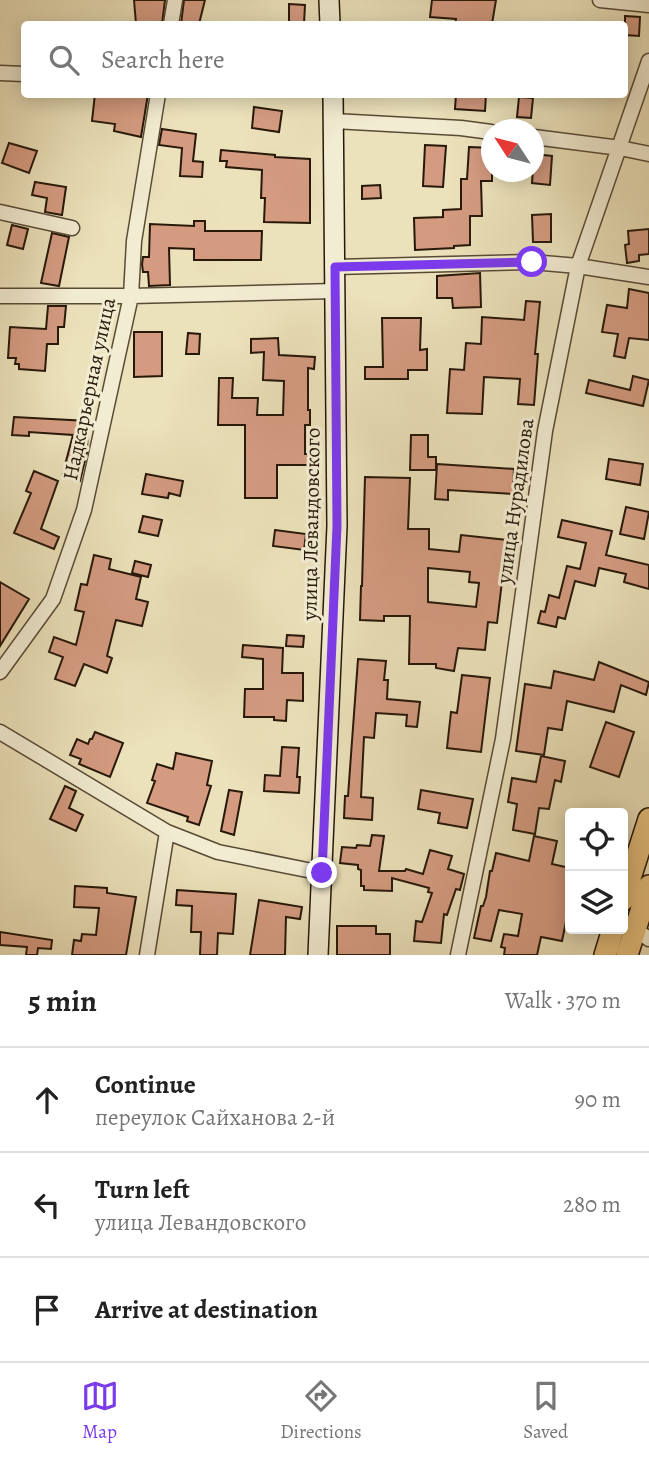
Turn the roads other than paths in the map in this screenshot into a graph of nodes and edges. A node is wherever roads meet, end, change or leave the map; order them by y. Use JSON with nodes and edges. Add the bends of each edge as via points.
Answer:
{"nodes":[{"id":1,"x":176,"y":0,"type":"edge"},
{"id":2,"x":329,"y":0,"type":"edge"},
{"id":3,"x":600,"y":0,"type":"edge"},
{"id":4,"x":649,"y":5,"type":"edge"},
{"id":5,"x":172,"y":21,"type":"edge"},
{"id":6,"x":330,"y":21,"type":"edge"},
{"id":7,"x":649,"y":61,"type":"edge"},
{"id":8,"x":0,"y":74,"type":"edge"},
{"id":9,"x":21,"y":74,"type":"edge"},
{"id":10,"x":157,"y":98,"type":"edge"},
{"id":11,"x":333,"y":98,"type":"edge"},
{"id":12,"x":334,"y":121,"type":"junction"},
{"id":13,"x":481,"y":131,"type":"edge"},
{"id":14,"x":544,"y":138,"type":"edge"},
{"id":15,"x":620,"y":148,"type":"junction"},
{"id":16,"x":649,"y":154,"type":"edge"},
{"id":17,"x":0,"y":212,"type":"edge"},
{"id":18,"x":72,"y":228,"type":"dead end"},
{"id":19,"x":578,"y":266,"type":"junction"},
{"id":20,"x":335,"y":267,"type":"junction"},
{"id":21,"x":649,"y":277,"type":"edge"},
{"id":22,"x":335,"y":290,"type":"junction"},
{"id":23,"x":0,"y":296,"type":"edge"},
{"id":24,"x":131,"y":296,"type":"junction"},
{"id":25,"x":0,"y":672,"type":"edge"},
{"id":26,"x":0,"y":732,"type":"edge"},
{"id":27,"x":649,"y":819,"type":"edge"},
{"id":28,"x":167,"y":832,"type":"junction"},
{"id":29,"x":322,"y":873,"type":"junction"},
{"id":30,"x":628,"y":884,"type":"edge"},
{"id":31,"x":649,"y":886,"type":"edge"},
{"id":32,"x":636,"y":931,"type":"edge"},
{"id":33,"x":611,"y":934,"type":"edge"},
{"id":34,"x":147,"y":955,"type":"edge"},
{"id":35,"x":318,"y":955,"type":"edge"},
{"id":36,"x":458,"y":955,"type":"edge"},
{"id":37,"x":605,"y":955,"type":"edge"},
{"id":38,"x":628,"y":955,"type":"edge"}],
"edges":[{"from":1,"to":5,"type":"street"},
{"from":2,"to":6,"type":"street"},
{"from":3,"to":4,"type":"street"},
{"from":7,"to":15,"type":"street","name":"улица Нурадилова"},
{"from":8,"to":9,"type":"street"},
{"from":10,"to":24,"type":"street","name":"Надкарьерная улица","via":[[134,241]]},
{"from":11,"to":12,"type":"street","name":"улица Левандовского"},
{"from":12,"to":13,"type":"street"},
{"from":12,"to":20,"type":"street","name":"улица Левандовского"},
{"from":14,"to":15,"type":"street"},
{"from":15,"to":16,"type":"street"},
{"from":15,"to":19,"type":"street","name":"улица Нурадилова"},
{"from":17,"to":18,"type":"street"},
{"from":19,"to":20,"type":"street","via":[[532,262]]},
{"from":19,"to":21,"type":"street"},
{"from":19,"to":36,"type":"street","name":"улица Нурадилова","via":[[545,431],[503,739]]},
{"from":20,"to":22,"type":"street","name":"улица Левандовского"},
{"from":22,"to":24,"type":"street"},
{"from":22,"to":29,"type":"street","name":"улица Левандовского","via":[[337,526]]},
{"from":23,"to":24,"type":"street"},
{"from":24,"to":25,"type":"street","name":"Надкарьерная улица","via":[[84,510],[53,599]]},
{"from":26,"to":28,"type":"street"},
{"from":27,"to":30,"type":"main road"},
{"from":28,"to":29,"type":"street","via":[[218,852]]},
{"from":28,"to":34,"type":"street"},
{"from":29,"to":35,"type":"street","name":"улица Левандовского"},
{"from":31,"to":32,"type":"main road"},
{"from":32,"to":38,"type":"main road"},
{"from":33,"to":37,"type":"main road"}]}
